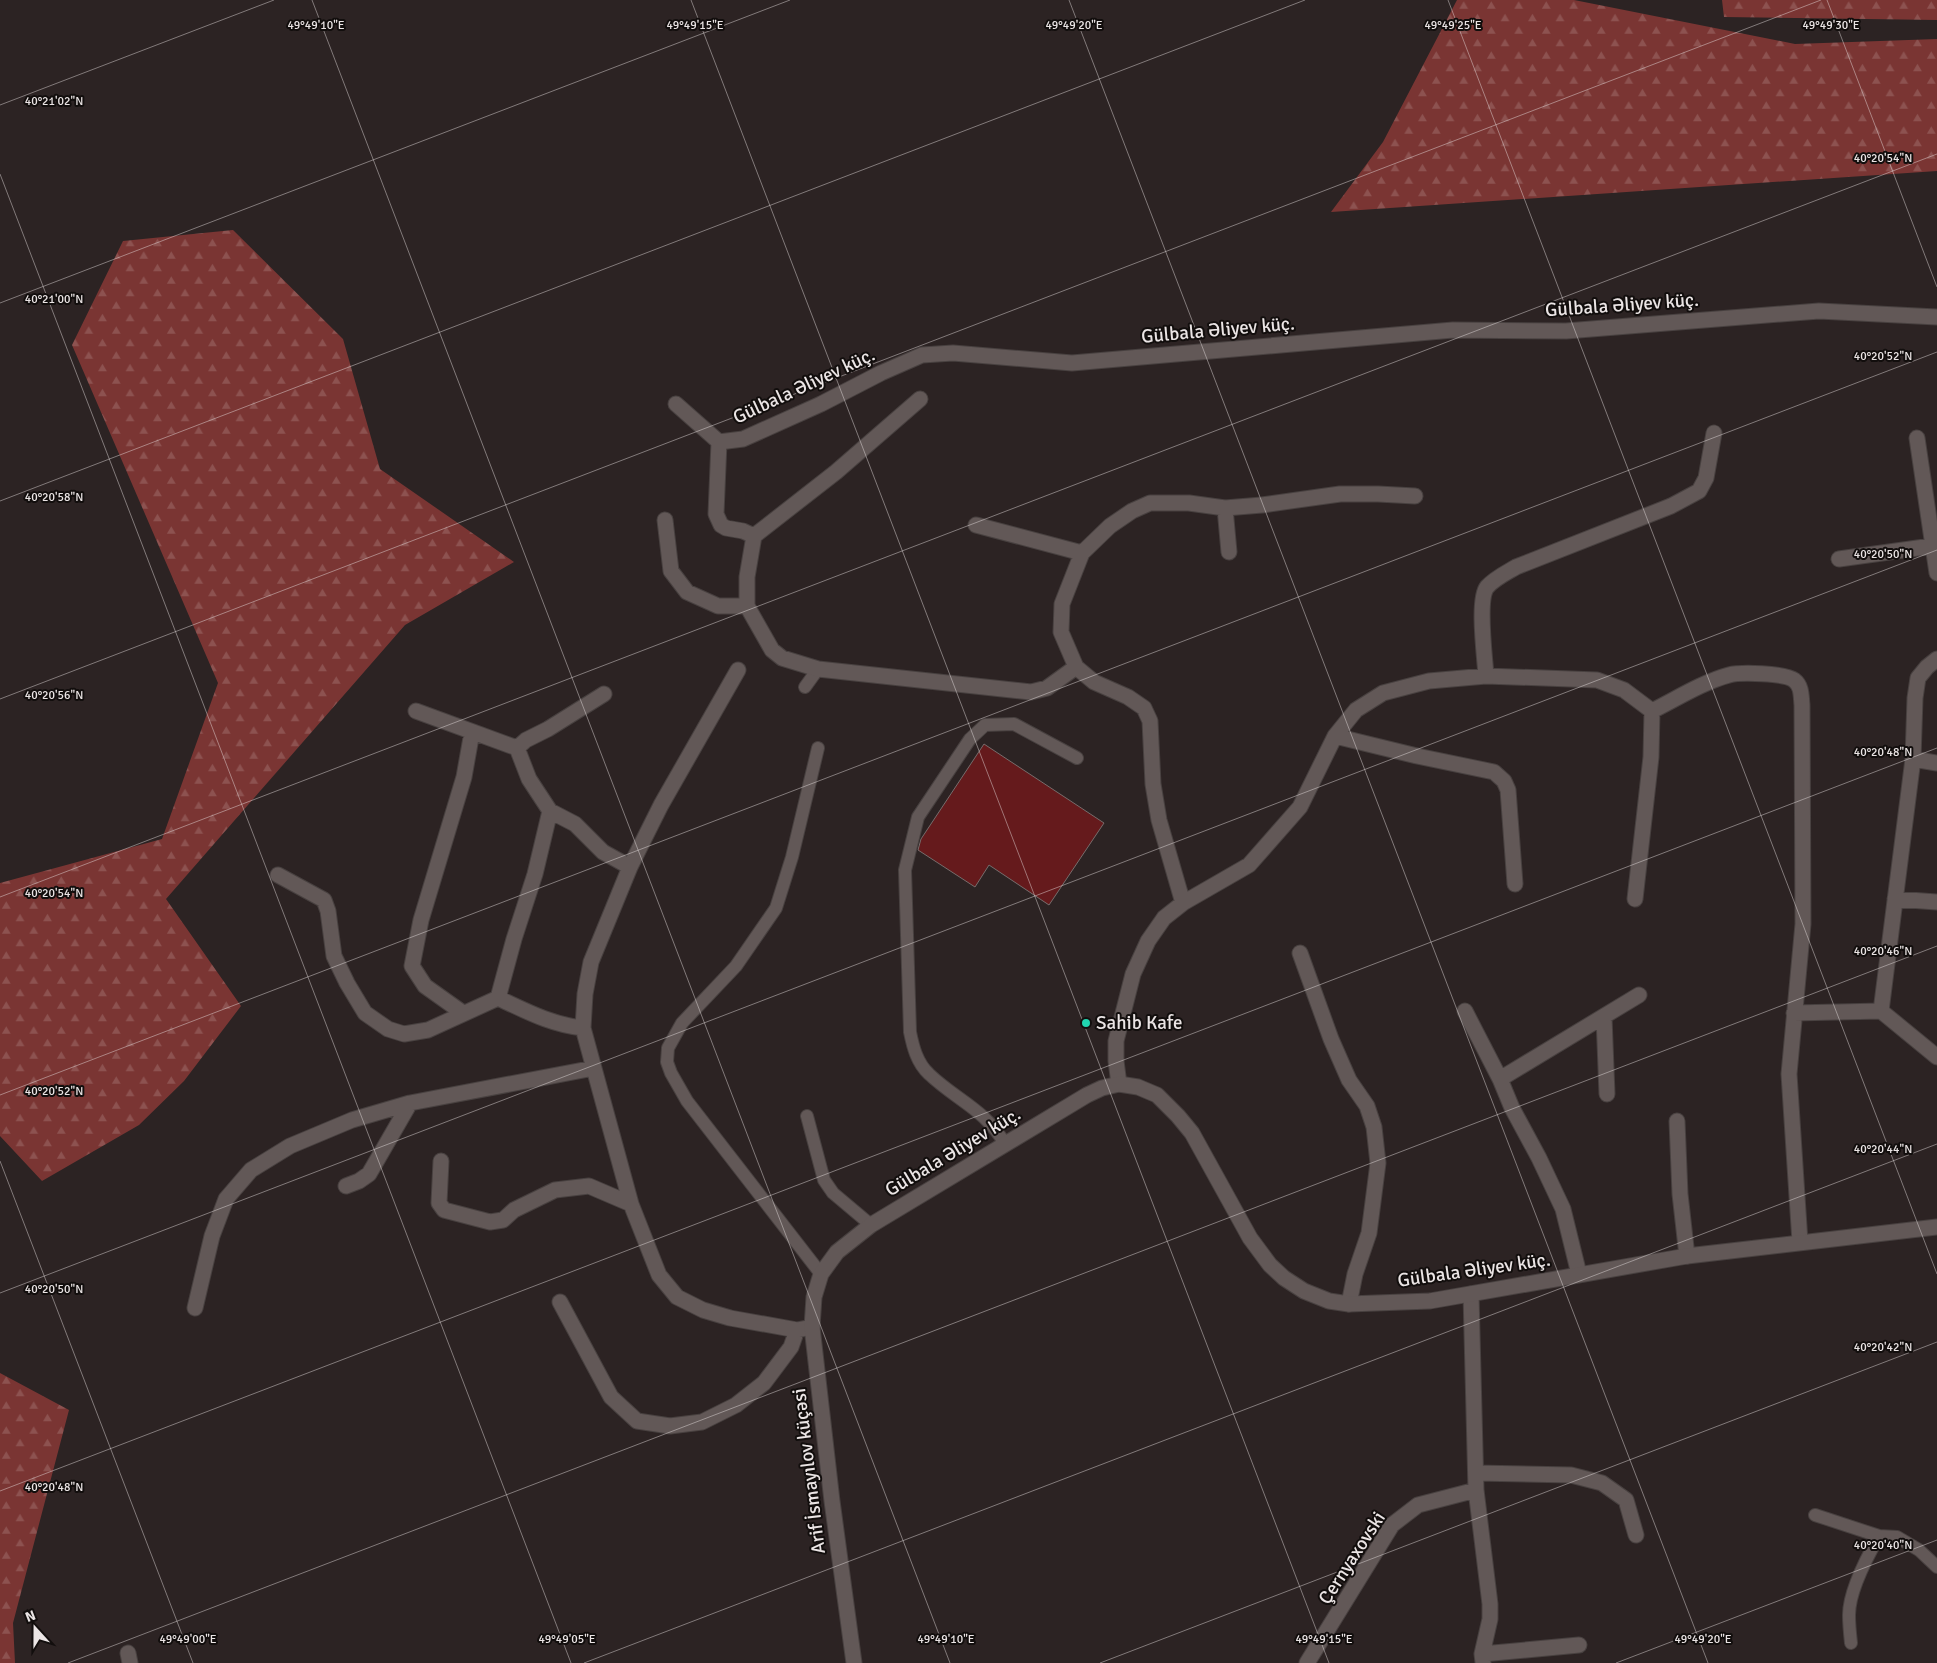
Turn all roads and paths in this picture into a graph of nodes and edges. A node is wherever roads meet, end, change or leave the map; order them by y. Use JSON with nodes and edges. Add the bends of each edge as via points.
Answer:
{"nodes":[{"id":1,"x":1937,"y":317,"type":"edge"},
{"id":2,"x":920,"y":399,"type":"dead end"},
{"id":3,"x":676,"y":404,"type":"dead end"},
{"id":4,"x":1714,"y":434,"type":"dead end"},
{"id":5,"x":1917,"y":438,"type":"dead end"},
{"id":6,"x":719,"y":442,"type":"junction"},
{"id":7,"x":1415,"y":496,"type":"dead end"},
{"id":8,"x":1225,"y":508,"type":"junction"},
{"id":9,"x":664,"y":520,"type":"dead end"},
{"id":10,"x":976,"y":525,"type":"dead end"},
{"id":11,"x":754,"y":536,"type":"junction"},
{"id":12,"x":1932,"y":546,"type":"junction"},
{"id":13,"x":1229,"y":552,"type":"dead end"},
{"id":14,"x":1082,"y":553,"type":"junction"},
{"id":15,"x":1840,"y":559,"type":"dead end"},
{"id":16,"x":1937,"y":573,"type":"edge"},
{"id":17,"x":747,"y":606,"type":"junction"},
{"id":18,"x":1937,"y":659,"type":"edge"},
{"id":19,"x":1076,"y":667,"type":"junction"},
{"id":20,"x":818,"y":669,"type":"junction"},
{"id":21,"x":738,"y":670,"type":"dead end"},
{"id":22,"x":1486,"y":676,"type":"junction"},
{"id":23,"x":805,"y":688,"type":"dead end"},
{"id":24,"x":604,"y":694,"type":"dead end"},
{"id":25,"x":1652,"y":711,"type":"junction"},
{"id":26,"x":416,"y":712,"type":"dead end"},
{"id":27,"x":472,"y":732,"type":"junction"},
{"id":28,"x":1335,"y":736,"type":"junction"},
{"id":29,"x":517,"y":748,"type":"junction"},
{"id":30,"x":818,"y":748,"type":"dead end"},
{"id":31,"x":1077,"y":758,"type":"dead end"},
{"id":32,"x":1913,"y":759,"type":"junction"},
{"id":33,"x":1937,"y":763,"type":"edge"},
{"id":34,"x":550,"y":811,"type":"junction"},
{"id":35,"x":630,"y":867,"type":"junction"},
{"id":36,"x":278,"y":875,"type":"dead end"},
{"id":37,"x":1515,"y":884,"type":"dead end"},
{"id":38,"x":1635,"y":899,"type":"dead end"},
{"id":39,"x":1895,"y":899,"type":"junction"},
{"id":40,"x":1937,"y":902,"type":"edge"},
{"id":41,"x":1183,"y":903,"type":"junction"},
{"id":42,"x":1300,"y":953,"type":"dead end"},
{"id":43,"x":1639,"y":995,"type":"dead end"},
{"id":44,"x":498,"y":998,"type":"junction"},
{"id":45,"x":1465,"y":1011,"type":"dead end"},
{"id":46,"x":1881,"y":1011,"type":"junction"},
{"id":47,"x":463,"y":1013,"type":"junction"},
{"id":48,"x":1794,"y":1013,"type":"junction"},
{"id":49,"x":1604,"y":1017,"type":"junction"},
{"id":50,"x":583,"y":1028,"type":"junction"},
{"id":51,"x":1937,"y":1057,"type":"edge"},
{"id":52,"x":594,"y":1068,"type":"junction"},
{"id":53,"x":1500,"y":1079,"type":"junction"},
{"id":54,"x":1119,"y":1084,"type":"junction"},
{"id":55,"x":1607,"y":1094,"type":"dead end"},
{"id":56,"x":410,"y":1103,"type":"junction"},
{"id":57,"x":807,"y":1116,"type":"dead end"},
{"id":58,"x":1677,"y":1121,"type":"dead end"},
{"id":59,"x":1005,"y":1144,"type":"junction"},
{"id":60,"x":441,"y":1161,"type":"dead end"},
{"id":61,"x":346,"y":1186,"type":"dead end"},
{"id":62,"x":631,"y":1204,"type":"junction"},
{"id":63,"x":871,"y":1225,"type":"junction"},
{"id":64,"x":1937,"y":1227,"type":"edge"},
{"id":65,"x":1800,"y":1242,"type":"junction"},
{"id":66,"x":1687,"y":1256,"type":"junction"},
{"id":67,"x":821,"y":1274,"type":"junction"},
{"id":68,"x":1578,"y":1274,"type":"junction"},
{"id":69,"x":1471,"y":1294,"type":"junction"},
{"id":70,"x":560,"y":1302,"type":"dead end"},
{"id":71,"x":1349,"y":1304,"type":"junction"},
{"id":72,"x":195,"y":1308,"type":"dead end"},
{"id":73,"x":804,"y":1329,"type":"junction"},
{"id":74,"x":1476,"y":1473,"type":"junction"},
{"id":75,"x":1476,"y":1490,"type":"junction"},
{"id":76,"x":1815,"y":1515,"type":"dead end"},
{"id":77,"x":1636,"y":1535,"type":"dead end"},
{"id":78,"x":1879,"y":1536,"type":"junction"},
{"id":79,"x":1937,"y":1567,"type":"edge"},
{"id":80,"x":1851,"y":1642,"type":"dead end"},
{"id":81,"x":1579,"y":1645,"type":"dead end"},
{"id":82,"x":1483,"y":1658,"type":"edge"},
{"id":83,"x":854,"y":1663,"type":"edge"},
{"id":84,"x":1307,"y":1663,"type":"edge"}],
"edges":[{"from":1,"to":6,"type":"street","name":"Gülbala Əliyev küç.","via":[[1819,312],[1566,331],[1453,330],[1072,363],[953,353],[922,355],[743,439]]},
{"from":2,"to":11,"type":"street","via":[[836,472]]},
{"from":3,"to":6,"type":"street"},
{"from":4,"to":22,"type":"street","via":[[1706,478],[1698,491],[1671,506],[1516,567],[1486,588],[1482,606]]},
{"from":5,"to":12,"type":"street"},
{"from":6,"to":11,"type":"street","name":"Gülbala Əliyev küç.","via":[[716,514],[726,528]]},
{"from":7,"to":8,"type":"street","via":[[1340,494]]},
{"from":8,"to":13,"type":"street"},
{"from":8,"to":14,"type":"street","via":[[1189,503],[1150,504],[1132,511],[1110,526]]},
{"from":9,"to":17,"type":"street","via":[[671,572],[687,592],[718,606]]},
{"from":10,"to":14,"type":"street"},
{"from":11,"to":17,"type":"street","via":[[747,577]]},
{"from":12,"to":15,"type":"street"},
{"from":12,"to":16,"type":"street"},
{"from":14,"to":19,"type":"street","via":[[1062,604],[1061,623],[1061,632]]},
{"from":17,"to":20,"type":"street","via":[[772,650],[782,658]]},
{"from":18,"to":32,"type":"street","via":[[1918,678]]},
{"from":19,"to":20,"type":"street","via":[[1047,688],[1031,692]]},
{"from":19,"to":41,"type":"street","via":[[1094,682],[1144,708],[1150,721],[1153,784],[1159,820]]},
{"from":20,"to":23,"type":"lane"},
{"from":21,"to":35,"type":"street","via":[[661,805]]},
{"from":22,"to":25,"type":"street","via":[[1597,680],[1624,690]]},
{"from":22,"to":28,"type":"street","via":[[1429,681],[1384,693],[1356,710]]},
{"from":24,"to":29,"type":"street"},
{"from":25,"to":38,"type":"street","via":[[1651,757]]},
{"from":25,"to":48,"type":"street","via":[[1730,674],[1774,674],[1794,680],[1801,690],[1803,924]]},
{"from":26,"to":27,"type":"street"},
{"from":27,"to":29,"type":"street"},
{"from":27,"to":47,"type":"street","via":[[464,777],[421,920],[412,966],[425,986]]},
{"from":28,"to":37,"type":"street","via":[[1494,772],[1508,790]]},
{"from":28,"to":41,"type":"street","via":[[1300,807],[1249,866]]},
{"from":29,"to":34,"type":"street","via":[[529,780]]},
{"from":30,"to":67,"type":"lane","via":[[792,857],[776,908],[736,966],[682,1023],[668,1048],[667,1062],[687,1101]]},
{"from":31,"to":59,"type":"lane","via":[[1014,724],[985,726],[970,738],[918,818],[905,870],[910,1032],[914,1050],[928,1073],[985,1116]]},
{"from":32,"to":33,"type":"street"},
{"from":32,"to":39,"type":"street"},
{"from":34,"to":35,"type":"street","via":[[575,824],[603,852]]},
{"from":34,"to":44,"type":"street"},
{"from":35,"to":50,"type":"street","via":[[591,962]]},
{"from":36,"to":47,"type":"street","via":[[324,900],[334,956],[365,1013],[388,1029],[404,1034],[428,1030]]},
{"from":39,"to":40,"type":"street"},
{"from":39,"to":46,"type":"street"},
{"from":41,"to":54,"type":"street","via":[[1164,918],[1153,933],[1134,974],[1116,1041]]},
{"from":42,"to":71,"type":"street","via":[[1331,1039],[1349,1080],[1367,1106],[1374,1127],[1378,1163],[1369,1233]]},
{"from":43,"to":49,"type":"street"},
{"from":44,"to":47,"type":"street"},
{"from":44,"to":50,"type":"street","via":[[546,1021]]},
{"from":45,"to":53,"type":"street"},
{"from":46,"to":48,"type":"street"},
{"from":46,"to":51,"type":"street"},
{"from":48,"to":65,"type":"street","via":[[1789,1074]]},
{"from":49,"to":53,"type":"street"},
{"from":49,"to":55,"type":"street"},
{"from":50,"to":52,"type":"street"},
{"from":52,"to":56,"type":"street"},
{"from":52,"to":62,"type":"street"},
{"from":53,"to":68,"type":"street","via":[[1563,1209]]},
{"from":54,"to":59,"type":"street","name":"Gülbala Əliyev küç.","via":[[1087,1095]]},
{"from":54,"to":71,"type":"street","name":"Gülbala Əliyev küç.","via":[[1157,1095],[1178,1116],[1192,1133],[1250,1238],[1270,1265],[1304,1290],[1329,1301]]},
{"from":56,"to":61,"type":"street","via":[[369,1174]]},
{"from":56,"to":72,"type":"street","via":[[352,1120],[290,1146],[251,1170],[226,1199],[212,1236]]},
{"from":57,"to":63,"type":"lane","via":[[824,1180],[833,1194]]},
{"from":58,"to":66,"type":"street"},
{"from":59,"to":63,"type":"street","name":"Gülbala Əliyev küç."},
{"from":60,"to":62,"type":"street","via":[[439,1203],[444,1210],[490,1222],[503,1220],[514,1210],[555,1190],[589,1186]]},
{"from":62,"to":73,"type":"street","via":[[659,1275],[677,1297],[702,1310],[730,1318]]},
{"from":63,"to":67,"type":"street","name":"Gülbala Əliyev küç.","via":[[837,1252]]},
{"from":64,"to":65,"type":"street","name":"Gülbala Əliyev küç."},
{"from":65,"to":66,"type":"street","name":"Gülbala Əliyev küç."},
{"from":66,"to":68,"type":"street","name":"Gülbala Əliyev küç."},
{"from":67,"to":73,"type":"street","name":"Arif İsmayılov küçəsi"},
{"from":68,"to":69,"type":"street","name":"Gülbala Əliyev küç."},
{"from":69,"to":71,"type":"street","name":"Gülbala Əliyev küç.","via":[[1430,1301]]},
{"from":69,"to":74,"type":"street"},
{"from":70,"to":73,"type":"street","via":[[611,1398],[638,1421],[670,1426],[702,1422],[736,1405],[764,1383]]},
{"from":73,"to":83,"type":"street","name":"Arif İsmayılov küçəsi"},
{"from":74,"to":75,"type":"street"},
{"from":74,"to":77,"type":"street","via":[[1571,1476],[1602,1483],[1626,1500]]},
{"from":75,"to":82,"type":"street","via":[[1490,1604]]},
{"from":75,"to":84,"type":"street","name":"Çernyaxovski","via":[[1418,1505],[1392,1525]]},
{"from":76,"to":78,"type":"lane"},
{"from":78,"to":79,"type":"lane","via":[[1897,1537],[1919,1550]]},
{"from":78,"to":80,"type":"lane","via":[[1868,1554],[1848,1614]]},
{"from":81,"to":82,"type":"street"}]}
